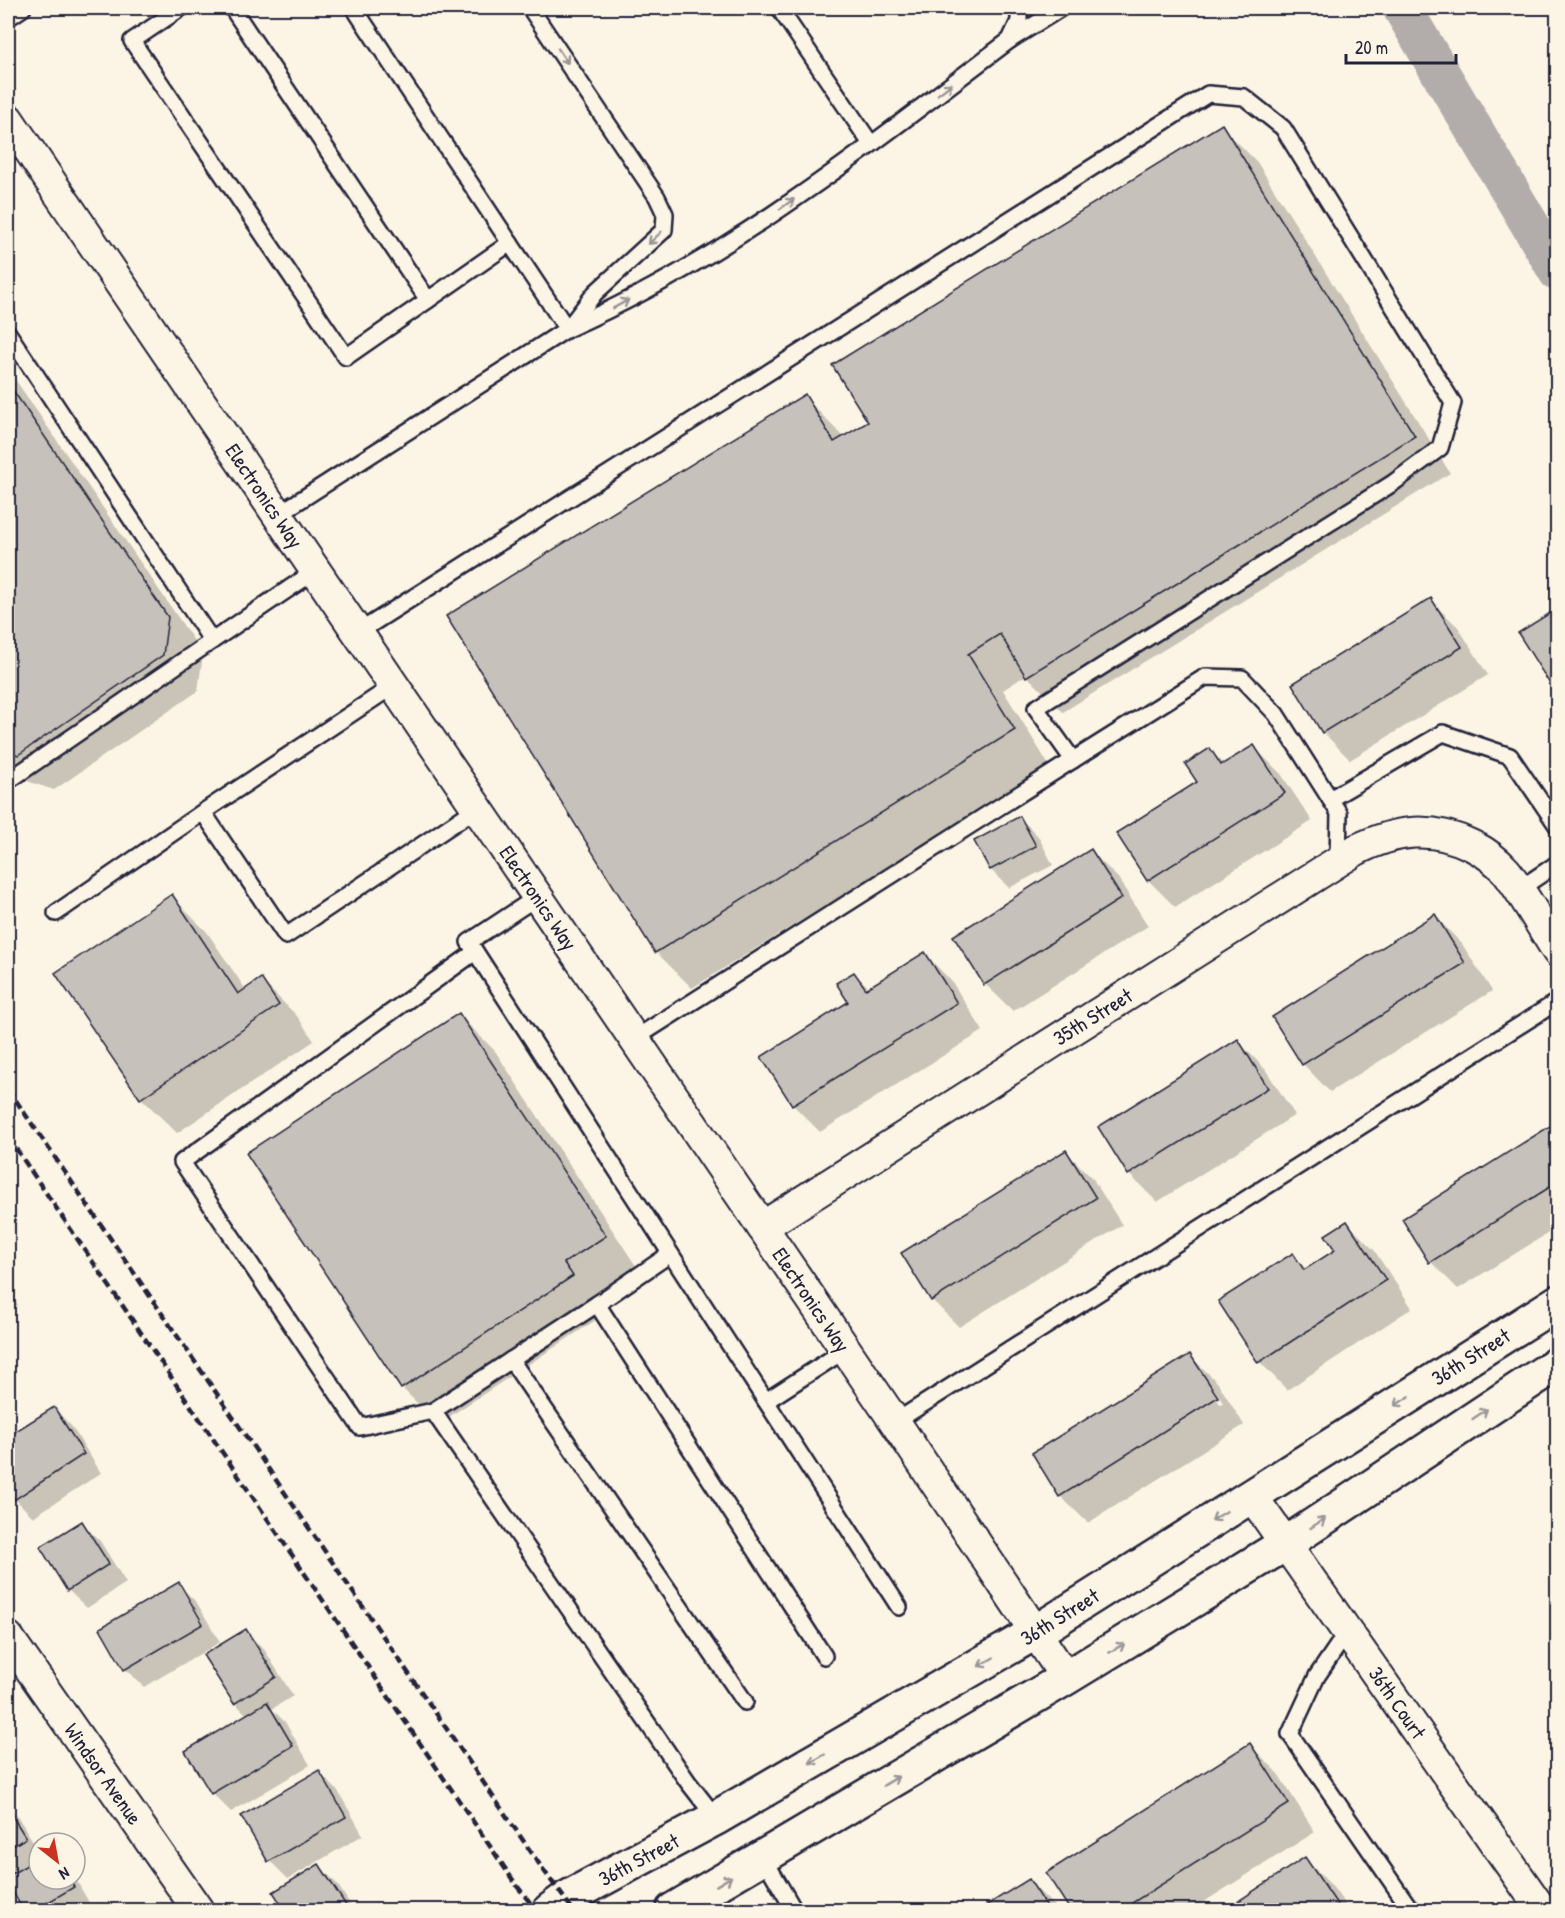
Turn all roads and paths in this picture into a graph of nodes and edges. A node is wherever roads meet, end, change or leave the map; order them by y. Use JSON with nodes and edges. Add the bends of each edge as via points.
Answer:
{"nodes":[{"id":1,"x":23,"y":8,"type":"edge"},
{"id":2,"x":181,"y":8,"type":"edge"},
{"id":3,"x":232,"y":8,"type":"edge"},
{"id":4,"x":354,"y":8,"type":"edge"},
{"id":5,"x":530,"y":8,"type":"edge"},
{"id":6,"x":778,"y":8,"type":"edge"},
{"id":7,"x":1019,"y":8,"type":"edge"},
{"id":8,"x":1061,"y":8,"type":"edge"},
{"id":9,"x":8,"y":18,"type":"edge"},
{"id":10,"x":1010,"y":40,"type":"junction"},
{"id":11,"x":8,"y":119,"type":"edge"},
{"id":12,"x":871,"y":144,"type":"junction"},
{"id":13,"x":510,"y":243,"type":"junction"},
{"id":14,"x":428,"y":300,"type":"junction"},
{"id":15,"x":567,"y":329,"type":"junction"},
{"id":16,"x":8,"y":333,"type":"edge"},
{"id":17,"x":278,"y":515,"type":"junction"},
{"id":18,"x":315,"y":571,"type":"junction"},
{"id":19,"x":357,"y":633,"type":"junction"},
{"id":20,"x":212,"y":640,"type":"junction"},
{"id":21,"x":393,"y":686,"type":"junction"},
{"id":22,"x":1073,"y":760,"type":"junction"},
{"id":23,"x":8,"y":782,"type":"edge"},
{"id":24,"x":1330,"y":798,"type":"junction"},
{"id":25,"x":477,"y":808,"type":"junction"},
{"id":26,"x":203,"y":812,"type":"junction"},
{"id":27,"x":1557,"y":827,"type":"edge"},
{"id":28,"x":1338,"y":861,"type":"junction"},
{"id":29,"x":1557,"y":863,"type":"edge"},
{"id":30,"x":1518,"y":890,"type":"junction"},
{"id":31,"x":537,"y":897,"type":"junction"},
{"id":32,"x":56,"y":913,"type":"dead end"},
{"id":33,"x":475,"y":952,"type":"junction"},
{"id":34,"x":1557,"y":952,"type":"edge"},
{"id":35,"x":1557,"y":1001,"type":"edge"},
{"id":36,"x":634,"y":1039,"type":"junction"},
{"id":37,"x":762,"y":1227,"type":"junction"},
{"id":38,"x":670,"y":1254,"type":"junction"},
{"id":39,"x":1557,"y":1302,"type":"edge"},
{"id":40,"x":597,"y":1304,"type":"junction"},
{"id":41,"x":845,"y":1350,"type":"junction"},
{"id":42,"x":511,"y":1360,"type":"junction"},
{"id":43,"x":1557,"y":1363,"type":"edge"},
{"id":44,"x":766,"y":1401,"type":"junction"},
{"id":45,"x":434,"y":1411,"type":"junction"},
{"id":46,"x":895,"y":1422,"type":"junction"},
{"id":47,"x":1252,"y":1496,"type":"junction"},
{"id":48,"x":1285,"y":1544,"type":"junction"},
{"id":49,"x":899,"y":1607,"type":"dead end"},
{"id":50,"x":1036,"y":1632,"type":"junction"},
{"id":51,"x":1347,"y":1632,"type":"junction"},
{"id":52,"x":8,"y":1637,"type":"edge"},
{"id":53,"x":824,"y":1656,"type":"dead end"},
{"id":54,"x":18,"y":1673,"type":"edge"},
{"id":55,"x":1066,"y":1678,"type":"junction"},
{"id":56,"x":745,"y":1702,"type":"dead end"},
{"id":57,"x":716,"y":1818,"type":"junction"},
{"id":58,"x":763,"y":1857,"type":"junction"},
{"id":59,"x":198,"y":1911,"type":"edge"},
{"id":60,"x":550,"y":1911,"type":"edge"},
{"id":61,"x":673,"y":1911,"type":"edge"},
{"id":62,"x":794,"y":1911,"type":"edge"},
{"id":63,"x":1412,"y":1911,"type":"edge"},
{"id":64,"x":1542,"y":1911,"type":"edge"}],
"edges":[{"from":1,"to":9,"type":"lane"},
{"from":2,"to":14,"type":"lane","via":[[132,40],[346,357]]},
{"from":3,"to":14,"type":"lane"},
{"from":4,"to":13,"type":"lane"},
{"from":5,"to":15,"type":"lane","one_way":true,"via":[[665,213],[664,230],[596,293]]},
{"from":6,"to":12,"type":"lane"},
{"from":7,"to":10,"type":"lane","via":[[1019,21]]},
{"from":8,"to":10,"type":"lane"},
{"from":12,"to":10,"type":"lane","one_way":true},
{"from":11,"to":17,"type":"street","name":"Electronics Way"},
{"from":15,"to":12,"type":"lane","one_way":true,"via":[[610,310],[763,221]]},
{"from":13,"to":14,"type":"lane"},
{"from":13,"to":15,"type":"lane"},
{"from":15,"to":17,"type":"lane"},
{"from":16,"to":20,"type":"lane"},
{"from":17,"to":18,"type":"street","name":"Electronics Way"},
{"from":18,"to":19,"type":"street","name":"Electronics Way"},
{"from":18,"to":20,"type":"lane"},
{"from":19,"to":21,"type":"street","name":"Electronics Way"},
{"from":19,"to":22,"type":"lane","via":[[1208,94],[1244,97],[1283,128],[1453,403],[1440,448],[1412,469],[1036,708]]},
{"from":20,"to":23,"type":"lane"},
{"from":21,"to":25,"type":"street","name":"Electronics Way"},
{"from":21,"to":26,"type":"lane"},
{"from":22,"to":24,"type":"lane","via":[[1205,677],[1242,678],[1276,714]]},
{"from":22,"to":36,"type":"lane"},
{"from":24,"to":27,"type":"lane","via":[[1443,734],[1510,756]]},
{"from":24,"to":28,"type":"lane","via":[[1339,813]]},
{"from":25,"to":26,"type":"lane","via":[[286,936]]},
{"from":25,"to":31,"type":"street","name":"Electronics Way"},
{"from":26,"to":32,"type":"lane"},
{"from":28,"to":30,"type":"street","name":"35th Street","via":[[1379,838],[1433,832],[1460,839],[1484,852],[1505,870]]},
{"from":28,"to":37,"type":"street","name":"35th Street"},
{"from":29,"to":30,"type":"lane"},
{"from":30,"to":34,"type":"street","name":"35th Street"},
{"from":31,"to":33,"type":"lane","via":[[469,942]]},
{"from":31,"to":36,"type":"street","name":"Electronics Way"},
{"from":33,"to":38,"type":"lane"},
{"from":33,"to":45,"type":"lane","via":[[182,1162],[360,1427]]},
{"from":35,"to":46,"type":"lane"},
{"from":36,"to":37,"type":"street","name":"Electronics Way"},
{"from":37,"to":41,"type":"street","name":"Electronics Way"},
{"from":38,"to":40,"type":"lane"},
{"from":38,"to":44,"type":"lane"},
{"from":39,"to":47,"type":"street","name":"36th Street","one_way":true},
{"from":40,"to":42,"type":"lane"},
{"from":40,"to":53,"type":"lane"},
{"from":41,"to":44,"type":"lane"},
{"from":41,"to":46,"type":"street","name":"Electronics Way"},
{"from":42,"to":45,"type":"lane"},
{"from":42,"to":56,"type":"lane"},
{"from":48,"to":43,"type":"street","one_way":true},
{"from":44,"to":49,"type":"lane"},
{"from":45,"to":57,"type":"lane"},
{"from":46,"to":50,"type":"street","name":"Electronics Way"},
{"from":47,"to":48,"type":"street","name":"36th Court"},
{"from":47,"to":50,"type":"street","name":"36th Street","one_way":true},
{"from":48,"to":51,"type":"street","name":"36th Court"},
{"from":55,"to":48,"type":"street","one_way":true},
{"from":50,"to":55,"type":"street","name":"Electronics Way"},
{"from":50,"to":57,"type":"street","name":"36th Street","one_way":true},
{"from":51,"to":63,"type":"lane","via":[[1317,1677],[1290,1734]]},
{"from":51,"to":64,"type":"street","name":"36th Court"},
{"from":52,"to":54,"type":"street","name":"Windsor Avenue"},
{"from":54,"to":59,"type":"street","name":"Windsor Avenue"},
{"from":58,"to":55,"type":"street","one_way":true},
{"from":57,"to":60,"type":"street","name":"36th Street","via":[[565,1899]]},
{"from":61,"to":58,"type":"street","one_way":true},
{"from":58,"to":62,"type":"lane"}]}
